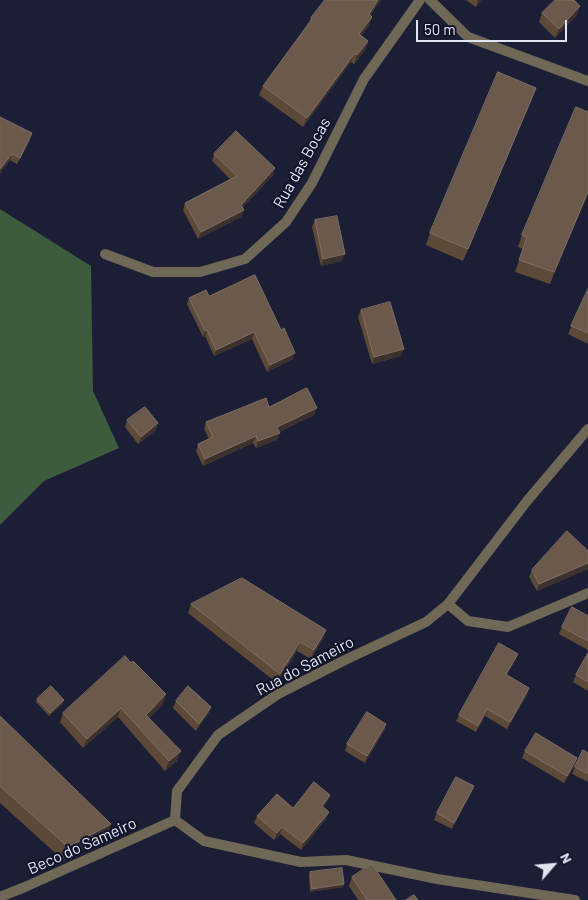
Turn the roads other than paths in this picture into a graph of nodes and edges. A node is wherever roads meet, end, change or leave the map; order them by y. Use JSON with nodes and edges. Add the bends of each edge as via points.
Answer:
{"nodes":[{"id":1,"x":420,"y":0,"type":"edge"},
{"id":2,"x":430,"y":0,"type":"edge"},
{"id":3,"x":588,"y":81,"type":"edge"},
{"id":4,"x":105,"y":254,"type":"dead end"},
{"id":5,"x":588,"y":429,"type":"edge"},
{"id":6,"x":588,"y":593,"type":"edge"},
{"id":7,"x":448,"y":604,"type":"junction"},
{"id":8,"x":175,"y":820,"type":"junction"},
{"id":9,"x":0,"y":897,"type":"edge"},
{"id":10,"x":575,"y":900,"type":"edge"}],
"edges":[{"from":1,"to":4,"type":"street","name":"Rua das Bocas","via":[[364,79],[312,183],[286,222],[245,259],[200,272],[154,272]]},
{"from":2,"to":3,"type":"street","via":[[468,37]]},
{"from":5,"to":7,"type":"street","name":"Rua do Sameiro"},
{"from":6,"to":7,"type":"street","via":[[508,627],[468,621]]},
{"from":7,"to":8,"type":"street","name":"Rua do Sameiro","via":[[426,622],[278,694],[218,735],[177,791]]},
{"from":8,"to":9,"type":"street","name":"Beco do Sameiro"},
{"from":8,"to":10,"type":"street","via":[[204,841],[292,861],[346,860],[437,879]]}]}
